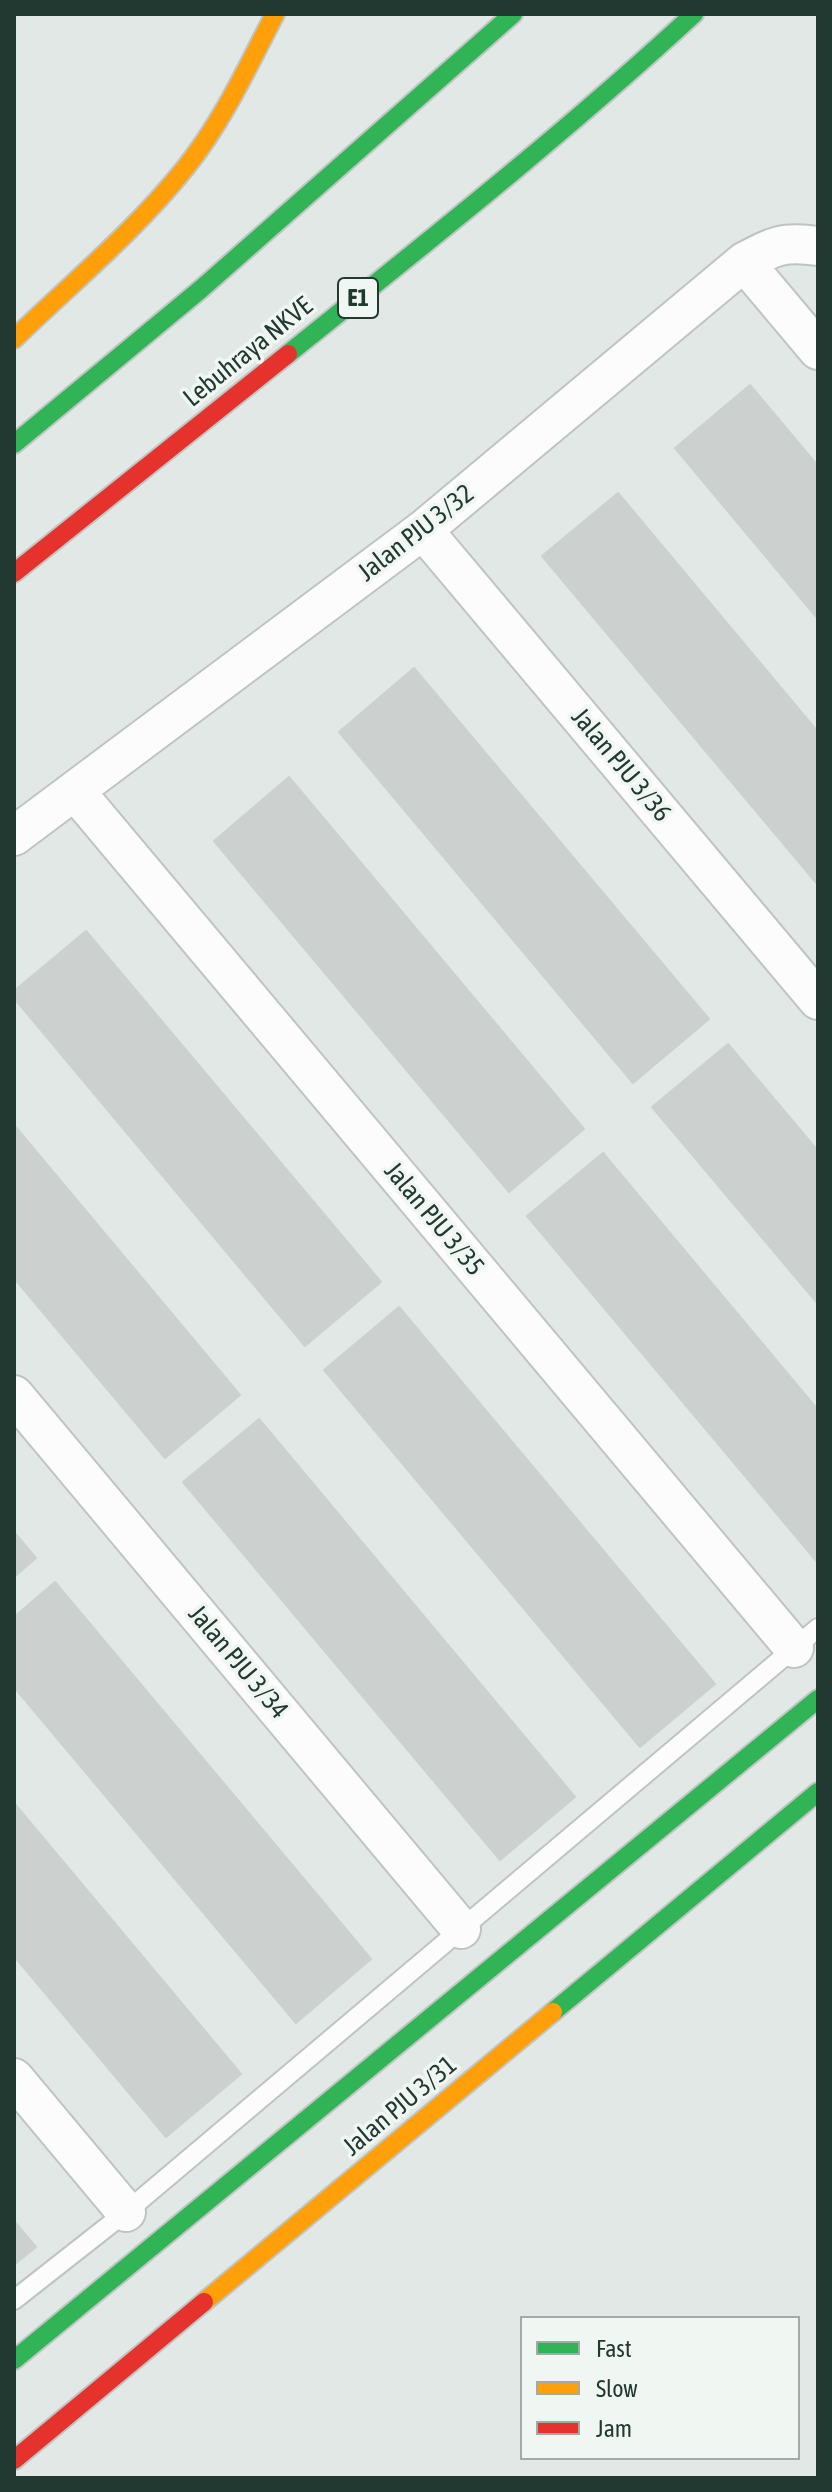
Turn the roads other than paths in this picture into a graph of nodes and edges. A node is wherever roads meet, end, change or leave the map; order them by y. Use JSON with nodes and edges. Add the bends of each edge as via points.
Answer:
{"nodes":[{"id":1,"x":275,"y":14,"type":"edge"},
{"id":2,"x":513,"y":14,"type":"edge"},
{"id":3,"x":694,"y":14,"type":"edge"},
{"id":4,"x":818,"y":246,"type":"edge"},
{"id":5,"x":744,"y":262,"type":"junction"},
{"id":6,"x":14,"y":339,"type":"edge"},
{"id":7,"x":818,"y":350,"type":"edge"},
{"id":8,"x":14,"y":444,"type":"edge"},
{"id":9,"x":423,"y":530,"type":"junction"},
{"id":10,"x":14,"y":573,"type":"edge"},
{"id":11,"x":75,"y":791,"type":"junction"},
{"id":12,"x":14,"y":836,"type":"edge"},
{"id":13,"x":818,"y":1000,"type":"edge"},
{"id":14,"x":14,"y":1395,"type":"edge"},
{"id":15,"x":806,"y":1638,"type":"edge"},
{"id":16,"x":818,"y":1699,"type":"edge"},
{"id":17,"x":818,"y":1792,"type":"edge"},
{"id":18,"x":461,"y":1929,"type":"junction"},
{"id":19,"x":14,"y":2078,"type":"edge"},
{"id":20,"x":126,"y":2212,"type":"junction"},
{"id":21,"x":14,"y":2300,"type":"edge"},
{"id":22,"x":14,"y":2360,"type":"edge"},
{"id":23,"x":14,"y":2460,"type":"edge"}],
"edges":[{"from":1,"to":6,"type":"main road","via":[[232,98],[188,165],[153,206]]},
{"from":2,"to":8,"type":"main road","via":[[201,289]]},
{"from":3,"to":10,"type":"main road","name":"Lebuhraya NKVE","number":"E1","via":[[478,202]]},
{"from":4,"to":5,"type":"street","name":"Jalan PJU 3/32","via":[[775,246]]},
{"from":5,"to":7,"type":"street"},
{"from":5,"to":9,"type":"street","name":"Jalan PJU 3/32"},
{"from":9,"to":11,"type":"street","name":"Jalan PJU 3/32"},
{"from":9,"to":13,"type":"street","name":"Jalan PJU 3/36"},
{"from":11,"to":12,"type":"street","name":"Jalan PJU 3/32"},
{"from":11,"to":15,"type":"street","name":"Jalan PJU 3/35"},
{"from":14,"to":18,"type":"street","name":"Jalan PJU 3/34"},
{"from":15,"to":18,"type":"lane"},
{"from":16,"to":22,"type":"main road","name":"Jalan PJU 3/31"},
{"from":17,"to":23,"type":"main road","name":"Jalan PJU 3/31"},
{"from":18,"to":20,"type":"lane"},
{"from":19,"to":20,"type":"street"},
{"from":20,"to":21,"type":"lane"}]}
